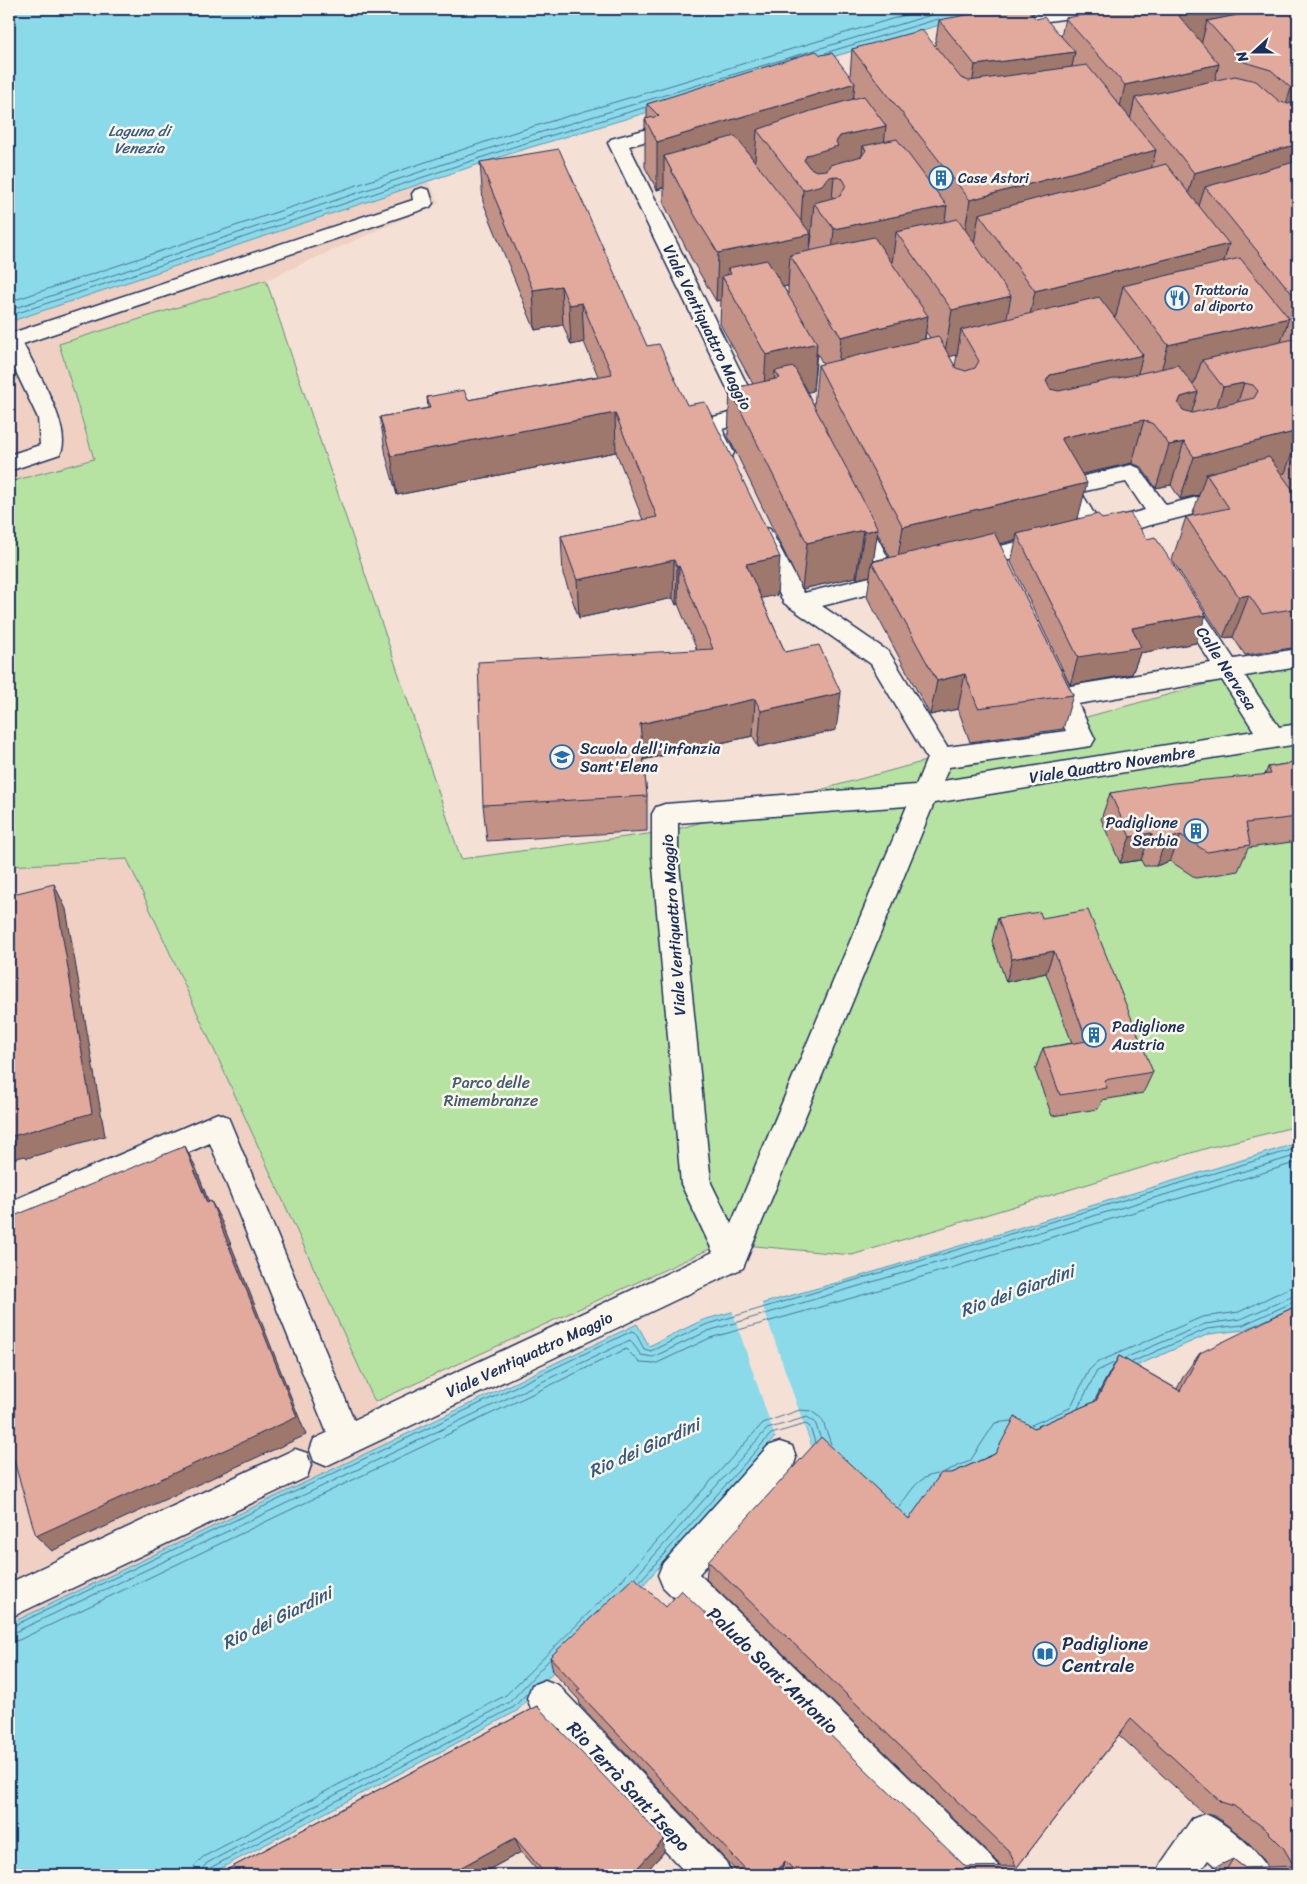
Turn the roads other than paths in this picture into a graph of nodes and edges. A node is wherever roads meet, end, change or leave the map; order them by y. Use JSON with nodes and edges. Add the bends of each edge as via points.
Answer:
{"nodes":[{"id":1,"x":1102,"y":13,"type":"edge"},
{"id":2,"x":1014,"y":26,"type":"junction"},
{"id":3,"x":986,"y":35,"type":"edge"},
{"id":4,"x":1030,"y":45,"type":"edge"},
{"id":5,"x":696,"y":121,"type":"edge"},
{"id":6,"x":422,"y":194,"type":"dead end"},
{"id":7,"x":10,"y":341,"type":"edge"},
{"id":8,"x":9,"y":463,"type":"edge"},
{"id":9,"x":734,"y":476,"type":"edge"},
{"id":10,"x":1298,"y":479,"type":"edge"},
{"id":11,"x":848,"y":502,"type":"edge"},
{"id":12,"x":1161,"y":515,"type":"junction"},
{"id":13,"x":755,"y":519,"type":"edge"},
{"id":14,"x":1093,"y":532,"type":"junction"},
{"id":15,"x":1170,"y":579,"type":"edge"},
{"id":16,"x":888,"y":581,"type":"junction"},
{"id":17,"x":800,"y":603,"type":"junction"},
{"id":18,"x":1042,"y":653,"type":"edge"},
{"id":19,"x":1298,"y":658,"type":"edge"},
{"id":20,"x":1229,"y":669,"type":"junction"},
{"id":21,"x":1063,"y":697,"type":"junction"},
{"id":22,"x":1298,"y":734,"type":"edge"},
{"id":23,"x":1272,"y":738,"type":"junction"},
{"id":24,"x":940,"y":758,"type":"junction"},
{"id":25,"x":926,"y":794,"type":"junction"},
{"id":26,"x":9,"y":1216,"type":"edge"},
{"id":27,"x":732,"y":1258,"type":"junction"},
{"id":28,"x":780,"y":1458,"type":"dead end"},
{"id":29,"x":295,"y":1465,"type":"dead end"},
{"id":30,"x":10,"y":1592,"type":"edge"},
{"id":31,"x":545,"y":1698,"type":"dead end"},
{"id":32,"x":713,"y":1875,"type":"edge"},
{"id":33,"x":983,"y":1875,"type":"edge"},
{"id":34,"x":1175,"y":1875,"type":"edge"},
{"id":35,"x":1252,"y":1875,"type":"edge"}],
"edges":[{"from":1,"to":2,"type":"street","via":[[1046,16]]},
{"from":2,"to":3,"type":"street"},
{"from":2,"to":4,"type":"street"},
{"from":5,"to":9,"type":"street","name":"Viale Ventiquattro Maggio","via":[[618,143],[655,198],[761,413],[709,424]]},
{"from":6,"to":7,"type":"street","via":[[423,203]]},
{"from":7,"to":8,"type":"street","via":[[49,418],[52,449]]},
{"from":10,"to":12,"type":"street","via":[[1265,497]]},
{"from":11,"to":16,"type":"street"},
{"from":12,"to":14,"type":"street","via":[[1138,530]]},
{"from":12,"to":14,"type":"street","via":[[1128,469],[1067,488]]},
{"from":13,"to":17,"type":"street","via":[[792,597]]},
{"from":14,"to":16,"type":"street","via":[[999,565],[936,570]]},
{"from":15,"to":20,"type":"street","name":"Calle Nervesa"},
{"from":16,"to":17,"type":"street"},
{"from":17,"to":24,"type":"street","via":[[880,658]]},
{"from":18,"to":21,"type":"street"},
{"from":19,"to":20,"type":"street"},
{"from":20,"to":21,"type":"street"},
{"from":20,"to":23,"type":"street","name":"Calle Nervesa"},
{"from":21,"to":24,"type":"street","name":"Viale Quattro Novembre","via":[[1082,739]]},
{"from":22,"to":23,"type":"street","name":"Viale Quattro Novembre"},
{"from":23,"to":25,"type":"street","name":"Viale Quattro Novembre"},
{"from":24,"to":25,"type":"street"},
{"from":25,"to":27,"type":"street"},
{"from":25,"to":27,"type":"street","name":"Viale Ventiquattro Maggio","via":[[665,814],[665,855],[696,1184]]},
{"from":26,"to":27,"type":"street","name":"Viale Ventiquattro Maggio","via":[[218,1126],[337,1437]]},
{"from":28,"to":33,"type":"street","name":"Paludo Sant'Antonio","via":[[675,1575]]},
{"from":29,"to":30,"type":"street"},
{"from":31,"to":32,"type":"street","name":"Rio Terrà Sant'Isepo"},
{"from":34,"to":35,"type":"street","via":[[1205,1832]]}]}
